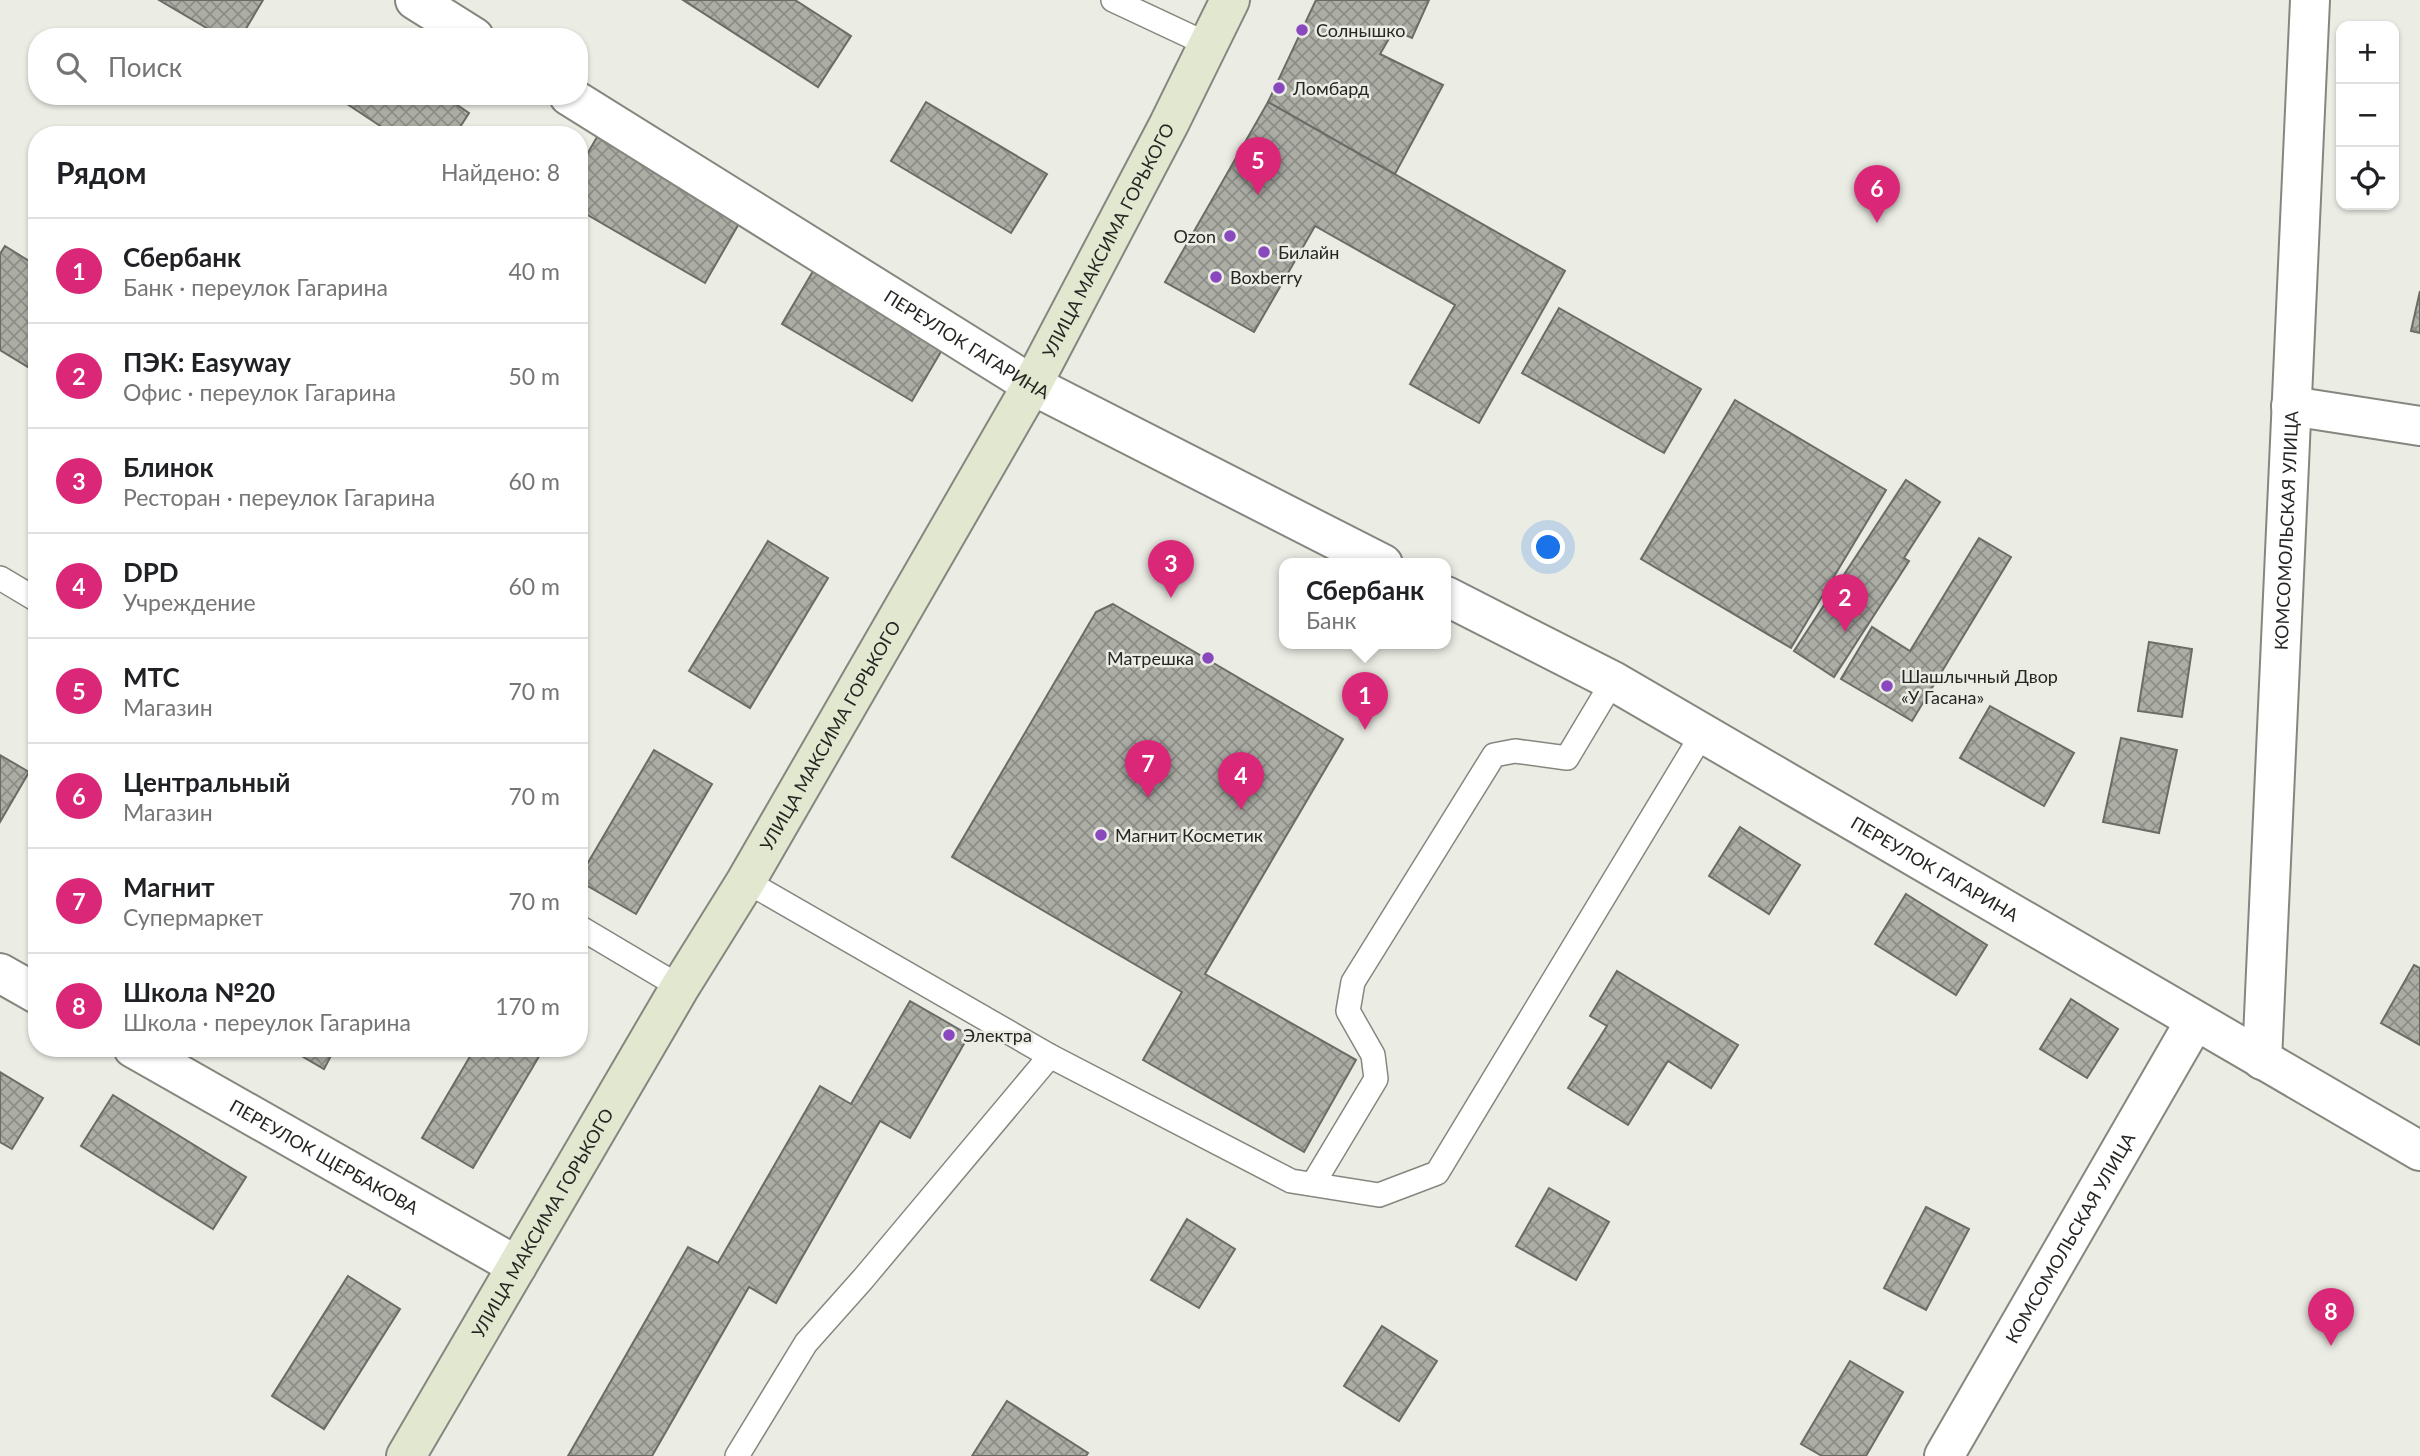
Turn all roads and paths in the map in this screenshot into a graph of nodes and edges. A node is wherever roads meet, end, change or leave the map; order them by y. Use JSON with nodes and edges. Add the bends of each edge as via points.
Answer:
{"nodes":[{"id":1,"x":415,"y":0,"type":"edge"},
{"id":2,"x":1114,"y":0,"type":"edge"},
{"id":3,"x":1230,"y":0,"type":"edge"},
{"id":4,"x":2310,"y":0,"type":"edge"},
{"id":5,"x":460,"y":28,"type":"edge"},
{"id":6,"x":1209,"y":45,"type":"junction"},
{"id":7,"x":583,"y":105,"type":"edge"},
{"id":8,"x":1032,"y":385,"type":"junction"},
{"id":9,"x":2291,"y":406,"type":"junction"},
{"id":10,"x":2420,"y":426,"type":"edge"},
{"id":11,"x":1371,"y":558,"type":"edge"},
{"id":12,"x":0,"y":578,"type":"edge"},
{"id":13,"x":28,"y":595,"type":"edge"},
{"id":14,"x":1451,"y":599,"type":"edge"},
{"id":15,"x":1613,"y":681,"type":"junction"},
{"id":16,"x":1703,"y":733,"type":"junction"},
{"id":17,"x":746,"y":881,"type":"junction"},
{"id":18,"x":588,"y":931,"type":"edge"},
{"id":19,"x":0,"y":973,"type":"edge"},
{"id":20,"x":681,"y":987,"type":"junction"},
{"id":21,"x":28,"y":989,"type":"edge"},
{"id":22,"x":2195,"y":1021,"type":"junction"},
{"id":23,"x":1050,"y":1056,"type":"junction"},
{"id":24,"x":149,"y":1057,"type":"edge"},
{"id":25,"x":2262,"y":1060,"type":"junction"},
{"id":26,"x":2420,"y":1151,"type":"edge"},
{"id":27,"x":1313,"y":1184,"type":"junction"},
{"id":28,"x":517,"y":1266,"type":"junction"},
{"id":29,"x":407,"y":1456,"type":"edge"},
{"id":30,"x":737,"y":1456,"type":"edge"},
{"id":31,"x":1944,"y":1456,"type":"edge"}],
"edges":[{"from":1,"to":5,"type":"street"},
{"from":2,"to":6,"type":"lane"},
{"from":3,"to":6,"type":"main road","name":"УЛИЦА МАКСИМА ГОРЬКОГО"},
{"from":4,"to":9,"type":"street","name":"КОМСОМОЛЬСКАЯ УЛИЦА"},
{"from":6,"to":8,"type":"main road","name":"УЛИЦА МАКСИМА ГОРЬКОГО"},
{"from":7,"to":8,"type":"street","name":"ПЕРЕУЛОК ГАГАРИНА"},
{"from":8,"to":11,"type":"street","name":"ПЕРЕУЛОК ГАГАРИНА"},
{"from":8,"to":17,"type":"main road","name":"УЛИЦА МАКСИМА ГОРЬКОГО"},
{"from":9,"to":10,"type":"street"},
{"from":9,"to":25,"type":"street","name":"КОМСОМОЛЬСКАЯ УЛИЦА"},
{"from":12,"to":13,"type":"lane"},
{"from":14,"to":15,"type":"street","name":"ПЕРЕУЛОК ГАГАРИНА"},
{"from":15,"to":16,"type":"street","name":"ПЕРЕУЛОК ГАГАРИНА"},
{"from":15,"to":27,"type":"lane","via":[[1567,758],[1516,751],[1494,755],[1353,982],[1348,1011],[1373,1055],[1376,1079]]},
{"from":16,"to":22,"type":"street","name":"ПЕРЕУЛОК ГАГАРИНА"},
{"from":16,"to":27,"type":"lane","via":[[1437,1173],[1379,1195]]},
{"from":17,"to":20,"type":"main road","name":"УЛИЦА МАКСИМА ГОРЬКОГО"},
{"from":17,"to":23,"type":"lane"},
{"from":18,"to":20,"type":"lane"},
{"from":19,"to":21,"type":"street"},
{"from":20,"to":28,"type":"main road","name":"УЛИЦА МАКСИМА ГОРЬКОГО"},
{"from":22,"to":25,"type":"street","name":"ПЕРЕУЛОК ГАГАРИНА"},
{"from":22,"to":31,"type":"street","name":"КОМСОМОЛЬСКАЯ УЛИЦА"},
{"from":23,"to":27,"type":"lane","via":[[1291,1181]]},
{"from":23,"to":30,"type":"lane","via":[[806,1343]]},
{"from":24,"to":28,"type":"street","name":"ПЕРЕУЛОК ЩЕРБАКОВА"},
{"from":25,"to":26,"type":"street","name":"ПЕРЕУЛОК ГАГАРИНА"},
{"from":28,"to":29,"type":"main road","name":"УЛИЦА МАКСИМА ГОРЬКОГО"}]}
